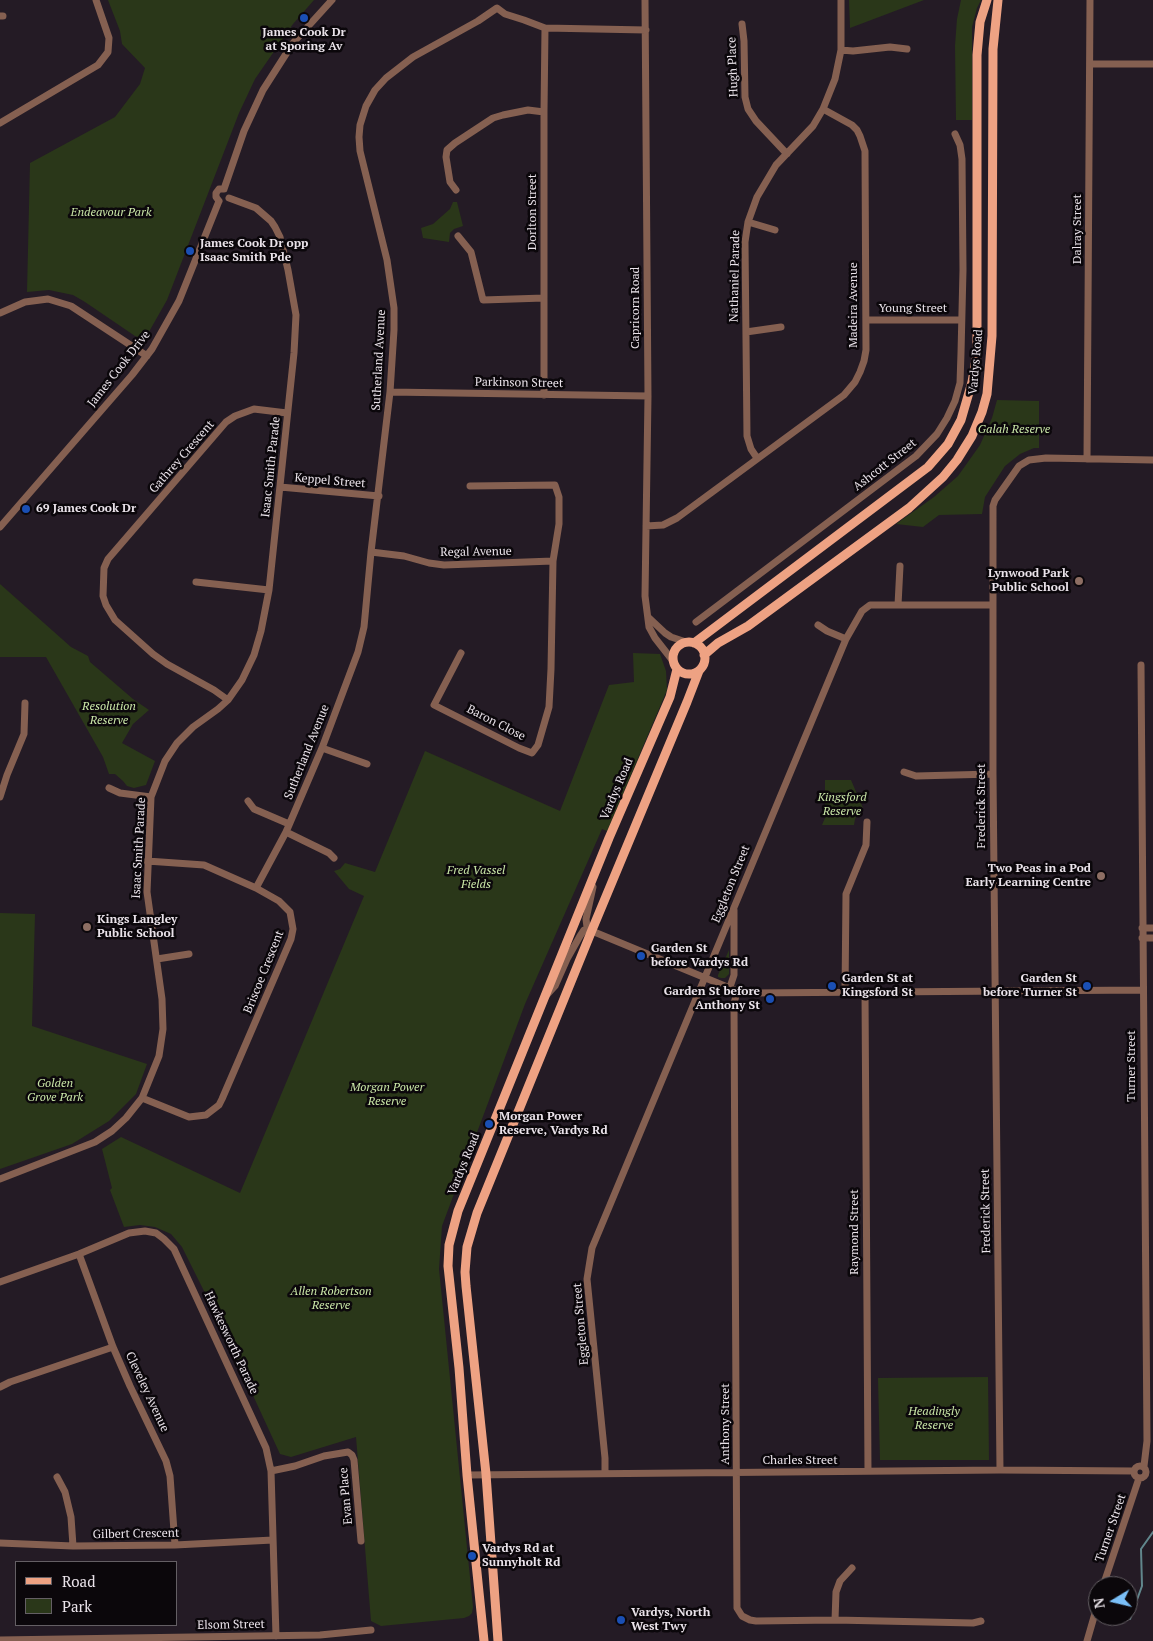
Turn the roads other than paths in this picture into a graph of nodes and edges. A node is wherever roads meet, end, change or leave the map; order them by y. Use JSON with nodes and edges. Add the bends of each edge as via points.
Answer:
{"nodes":[{"id":1,"x":96,"y":0,"type":"edge"},
{"id":2,"x":332,"y":0,"type":"edge"},
{"id":3,"x":645,"y":0,"type":"edge"},
{"id":4,"x":841,"y":0,"type":"edge"},
{"id":5,"x":987,"y":0,"type":"edge"},
{"id":6,"x":998,"y":0,"type":"edge"},
{"id":7,"x":1090,"y":0,"type":"edge"},
{"id":8,"x":742,"y":24,"type":"dead end"},
{"id":9,"x":545,"y":28,"type":"junction"},
{"id":10,"x":646,"y":30,"type":"junction"},
{"id":11,"x":841,"y":50,"type":"junction"},
{"id":12,"x":907,"y":50,"type":"dead end"},
{"id":13,"x":1090,"y":64,"type":"junction"},
{"id":14,"x":1153,"y":64,"type":"edge"},
{"id":15,"x":823,"y":109,"type":"junction"},
{"id":16,"x":544,"y":112,"type":"junction"},
{"id":17,"x":0,"y":123,"type":"edge"},
{"id":18,"x":955,"y":134,"type":"dead end"},
{"id":19,"x":787,"y":154,"type":"junction"},
{"id":20,"x":224,"y":188,"type":"junction"},
{"id":21,"x":456,"y":190,"type":"dead end"},
{"id":22,"x":229,"y":198,"type":"junction"},
{"id":23,"x":219,"y":201,"type":"junction"},
{"id":24,"x":748,"y":222,"type":"junction"},
{"id":25,"x":774,"y":230,"type":"dead end"},
{"id":26,"x":458,"y":236,"type":"dead end"},
{"id":27,"x":544,"y":298,"type":"junction"},
{"id":28,"x":1,"y":310,"type":"edge"},
{"id":29,"x":866,"y":320,"type":"junction"},
{"id":30,"x":961,"y":320,"type":"junction"},
{"id":31,"x":781,"y":327,"type":"dead end"},
{"id":32,"x":746,"y":332,"type":"junction"},
{"id":33,"x":147,"y":356,"type":"junction"},
{"id":34,"x":390,"y":392,"type":"junction"},
{"id":35,"x":544,"y":395,"type":"junction"},
{"id":36,"x":648,"y":396,"type":"junction"},
{"id":37,"x":287,"y":413,"type":"junction"},
{"id":38,"x":757,"y":458,"type":"junction"},
{"id":39,"x":1087,"y":458,"type":"junction"},
{"id":40,"x":1153,"y":460,"type":"edge"},
{"id":41,"x":470,"y":486,"type":"dead end"},
{"id":42,"x":280,"y":487,"type":"junction"},
{"id":43,"x":379,"y":496,"type":"junction"},
{"id":44,"x":646,"y":526,"type":"junction"},
{"id":45,"x":0,"y":527,"type":"edge"},
{"id":46,"x":371,"y":552,"type":"junction"},
{"id":47,"x":553,"y":562,"type":"junction"},
{"id":48,"x":900,"y":566,"type":"dead end"},
{"id":49,"x":196,"y":582,"type":"dead end"},
{"id":50,"x":269,"y":590,"type":"junction"},
{"id":51,"x":898,"y":605,"type":"junction"},
{"id":52,"x":993,"y":605,"type":"junction"},
{"id":53,"x":648,"y":616,"type":"junction"},
{"id":54,"x":696,"y":622,"type":"dead end"},
{"id":55,"x":818,"y":625,"type":"dead end"},
{"id":56,"x":846,"y":639,"type":"junction"},
{"id":57,"x":690,"y":643,"type":"junction"},
{"id":58,"x":460,"y":654,"type":"dead end"},
{"id":59,"x":704,"y":655,"type":"junction"},
{"id":60,"x":675,"y":665,"type":"junction"},
{"id":61,"x":1141,"y":665,"type":"dead end"},
{"id":62,"x":699,"y":670,"type":"junction"},
{"id":63,"x":228,"y":700,"type":"junction"},
{"id":64,"x":25,"y":704,"type":"dead end"},
{"id":65,"x":322,"y":748,"type":"junction"},
{"id":66,"x":367,"y":764,"type":"dead end"},
{"id":67,"x":904,"y":772,"type":"dead end"},
{"id":68,"x":993,"y":774,"type":"junction"},
{"id":69,"x":109,"y":788,"type":"dead end"},
{"id":70,"x":0,"y":797,"type":"edge"},
{"id":71,"x":151,"y":797,"type":"junction"},
{"id":72,"x":248,"y":801,"type":"dead end"},
{"id":73,"x":868,"y":822,"type":"dead end"},
{"id":74,"x":289,"y":824,"type":"junction"},
{"id":75,"x":286,"y":832,"type":"junction"},
{"id":76,"x":334,"y":858,"type":"dead end"},
{"id":77,"x":147,"y":862,"type":"junction"},
{"id":78,"x":596,"y":871,"type":"junction"},
{"id":79,"x":256,"y":888,"type":"junction"},
{"id":80,"x":734,"y":904,"type":"junction"},
{"id":81,"x":1142,"y":928,"type":"junction"},
{"id":82,"x":1153,"y":928,"type":"edge"},
{"id":83,"x":592,"y":930,"type":"junction"},
{"id":84,"x":1142,"y":938,"type":"junction"},
{"id":85,"x":1153,"y":938,"type":"edge"},
{"id":86,"x":189,"y":954,"type":"dead end"},
{"id":87,"x":156,"y":958,"type":"junction"},
{"id":88,"x":705,"y":977,"type":"junction"},
{"id":89,"x":730,"y":987,"type":"junction"},
{"id":90,"x":1143,"y":990,"type":"junction"},
{"id":91,"x":738,"y":991,"type":"junction"},
{"id":92,"x":995,"y":992,"type":"junction"},
{"id":93,"x":845,"y":993,"type":"junction"},
{"id":94,"x":865,"y":993,"type":"junction"},
{"id":95,"x":544,"y":998,"type":"junction"},
{"id":96,"x":142,"y":1098,"type":"junction"},
{"id":97,"x":0,"y":1179,"type":"edge"},
{"id":98,"x":79,"y":1254,"type":"junction"},
{"id":99,"x":0,"y":1282,"type":"edge"},
{"id":100,"x":113,"y":1347,"type":"junction"},
{"id":101,"x":0,"y":1387,"type":"edge"},
{"id":102,"x":1144,"y":1466,"type":"junction"},
{"id":103,"x":1000,"y":1470,"type":"junction"},
{"id":104,"x":271,"y":1471,"type":"junction"},
{"id":105,"x":1134,"y":1471,"type":"junction"},
{"id":106,"x":868,"y":1472,"type":"junction"},
{"id":107,"x":605,"y":1473,"type":"junction"},
{"id":108,"x":737,"y":1473,"type":"junction"},
{"id":109,"x":486,"y":1474,"type":"junction"},
{"id":110,"x":467,"y":1475,"type":"junction"},
{"id":111,"x":57,"y":1477,"type":"dead end"},
{"id":112,"x":1139,"y":1478,"type":"junction"},
{"id":113,"x":273,"y":1540,"type":"junction"},
{"id":114,"x":361,"y":1541,"type":"dead end"},
{"id":115,"x":0,"y":1543,"type":"edge"},
{"id":116,"x":175,"y":1545,"type":"junction"},
{"id":117,"x":72,"y":1546,"type":"junction"},
{"id":118,"x":852,"y":1568,"type":"dead end"},
{"id":119,"x":1106,"y":1576,"type":"edge"},
{"id":120,"x":835,"y":1620,"type":"junction"},
{"id":121,"x":981,"y":1621,"type":"dead end"},
{"id":122,"x":1091,"y":1626,"type":"edge"},
{"id":123,"x":371,"y":1630,"type":"dead end"},
{"id":124,"x":276,"y":1636,"type":"junction"},
{"id":125,"x":0,"y":1640,"type":"edge"},
{"id":126,"x":484,"y":1641,"type":"edge"},
{"id":127,"x":498,"y":1641,"type":"edge"},
{"id":128,"x":1087,"y":1641,"type":"edge"}],
"edges":[{"from":1,"to":17,"type":"street","via":[[109,38],[108,52],[98,65]]},
{"from":2,"to":20,"type":"street","via":[[293,43],[263,90]]},
{"from":3,"to":10,"type":"street","name":"Capricorn Road"},
{"from":4,"to":11,"type":"street","name":"Nathaniel Parade"},
{"from":5,"to":57,"type":"main road","name":"Vardys Road","via":[[980,22],[976,55],[977,354],[961,420],[948,444],[928,467]]},
{"from":6,"to":59,"type":"main road","name":"Vardys Road","via":[[993,49],[992,336],[987,394],[972,436],[943,477],[909,508]]},
{"from":7,"to":13,"type":"street","name":"Dalray Street"},
{"from":8,"to":19,"type":"street","name":"Hugh Place","via":[[748,109]]},
{"from":9,"to":10,"type":"street","name":"Sutherland Avenue"},
{"from":9,"to":16,"type":"street","name":"Dorlton Street"},
{"from":9,"to":34,"type":"street","name":"Sutherland Avenue","via":[[497,8],[414,57],[386,78],[362,114],[360,151],[387,260],[394,308]]},
{"from":10,"to":36,"type":"street","name":"Capricorn Road"},
{"from":11,"to":12,"type":"street","via":[[890,47]]},
{"from":11,"to":15,"type":"street","name":"Nathaniel Parade","via":[[835,79]]},
{"from":13,"to":14,"type":"street"},
{"from":13,"to":39,"type":"street","name":"Dalray Street"},
{"from":15,"to":19,"type":"street","name":"Nathaniel Parade","via":[[813,126]]},
{"from":15,"to":29,"type":"street","name":"Madeira Avenue","via":[[852,125],[865,151]]},
{"from":16,"to":21,"type":"street","via":[[528,110],[498,117],[447,150],[450,182]]},
{"from":16,"to":27,"type":"street","name":"Dorlton Street"},
{"from":18,"to":30,"type":"street","name":"Ashcott Street","via":[[962,159]]},
{"from":19,"to":24,"type":"street","name":"Nathaniel Parade","via":[[761,190]]},
{"from":20,"to":22,"type":"street"},
{"from":20,"to":23,"type":"street","via":[[216,194]]},
{"from":22,"to":23,"type":"street"},
{"from":22,"to":37,"type":"street","name":"Isaac Smith Parade","via":[[262,212],[280,237],[296,315]]},
{"from":23,"to":33,"type":"street","name":"James Cook Drive","via":[[179,301]]},
{"from":24,"to":25,"type":"street"},
{"from":24,"to":32,"type":"street","name":"Nathaniel Parade","via":[[745,242]]},
{"from":26,"to":27,"type":"street","via":[[471,252],[483,300]]},
{"from":27,"to":35,"type":"street","name":"Dorlton Street"},
{"from":28,"to":33,"type":"street","via":[[48,299],[63,303]]},
{"from":29,"to":30,"type":"street","name":"Young Street"},
{"from":29,"to":38,"type":"street","name":"Madeira Avenue","via":[[864,361],[850,389]]},
{"from":30,"to":54,"type":"street","name":"Ashcott Street","via":[[960,383],[955,401],[937,434],[916,456]]},
{"from":31,"to":32,"type":"street"},
{"from":32,"to":38,"type":"street","name":"Nathaniel Parade","via":[[746,436]]},
{"from":33,"to":45,"type":"street","name":"James Cook Drive"},
{"from":34,"to":35,"type":"street","name":"Parkinson Street"},
{"from":34,"to":43,"type":"street","name":"Sutherland Avenue"},
{"from":35,"to":36,"type":"street","name":"Parkinson Street"},
{"from":36,"to":44,"type":"street","name":"Capricorn Road"},
{"from":37,"to":42,"type":"street","name":"Isaac Smith Parade"},
{"from":37,"to":63,"type":"street","name":"Gathrey Crescent","via":[[254,409],[226,422],[108,559],[104,568],[103,596],[115,620],[167,664]]},
{"from":38,"to":44,"type":"street","name":"Madeira Avenue","via":[[670,522]]},
{"from":39,"to":40,"type":"street","name":"Frederick Street"},
{"from":39,"to":52,"type":"street","name":"Frederick Street","via":[[1025,462],[995,500],[992,509]]},
{"from":41,"to":47,"type":"street","via":[[555,485],[559,497],[559,524]]},
{"from":42,"to":43,"type":"street","name":"Keppel Street"},
{"from":42,"to":50,"type":"street","name":"Isaac Smith Parade"},
{"from":43,"to":46,"type":"street","name":"Sutherland Avenue"},
{"from":44,"to":53,"type":"street","name":"Capricorn Road","via":[[645,596]]},
{"from":46,"to":47,"type":"street","name":"Regal Avenue","via":[[444,565]]},
{"from":46,"to":65,"type":"street","name":"Sutherland Avenue","via":[[364,627],[358,652]]},
{"from":47,"to":58,"type":"street","name":"Baron Close","via":[[548,707],[538,745],[532,753],[434,705]]},
{"from":48,"to":51,"type":"street"},
{"from":49,"to":50,"type":"street"},
{"from":50,"to":63,"type":"street","name":"Isaac Smith Parade","via":[[254,655]]},
{"from":51,"to":52,"type":"street","name":"Eggleton Street"},
{"from":51,"to":56,"type":"street","name":"Eggleton Street","via":[[867,606]]},
{"from":52,"to":68,"type":"street","name":"Frederick Street"},
{"from":53,"to":57,"type":"street","via":[[664,633]]},
{"from":53,"to":60,"type":"street","name":"Capricorn Road","via":[[655,638]]},
{"from":55,"to":56,"type":"street"},
{"from":56,"to":80,"type":"street","name":"Eggleton Street"},
{"from":57,"to":59,"type":"main road","via":[[701,648]]},
{"from":57,"to":60,"type":"main road","via":[[674,651]]},
{"from":59,"to":62,"type":"main road"},
{"from":60,"to":62,"type":"main road","via":[[681,672],[690,674]]},
{"from":60,"to":78,"type":"main road","name":"Vardys Road","via":[[670,697]]},
{"from":61,"to":81,"type":"street","name":"Turner Street"},
{"from":62,"to":83,"type":"main road"},
{"from":63,"to":71,"type":"street","name":"Isaac Smith Parade","via":[[177,743]]},
{"from":64,"to":70,"type":"street","via":[[24,734]]},
{"from":65,"to":66,"type":"street"},
{"from":65,"to":74,"type":"street","name":"Sutherland Avenue"},
{"from":67,"to":68,"type":"street","via":[[916,776]]},
{"from":68,"to":92,"type":"street","name":"Frederick Street"},
{"from":69,"to":71,"type":"street","via":[[120,794]]},
{"from":71,"to":77,"type":"street","name":"Isaac Smith Parade"},
{"from":72,"to":74,"type":"street","via":[[254,809]]},
{"from":73,"to":93,"type":"street","via":[[866,845],[846,894]]},
{"from":74,"to":75,"type":"street","name":"Sutherland Avenue"},
{"from":75,"to":76,"type":"street"},
{"from":75,"to":79,"type":"street","name":"Sutherland Avenue"},
{"from":77,"to":79,"type":"street","name":"Briscoe Crescent","via":[[204,865]]},
{"from":77,"to":87,"type":"street","name":"Isaac Smith Parade","via":[[147,898]]},
{"from":78,"to":83,"type":"street","via":[[586,919],[587,927]]},
{"from":78,"to":95,"type":"main road","name":"Vardys Road"},
{"from":79,"to":96,"type":"street","name":"Briscoe Crescent","via":[[279,901],[290,912],[293,934],[222,1099],[211,1112],[194,1117]]},
{"from":80,"to":88,"type":"street","name":"Eggleton Street"},
{"from":80,"to":89,"type":"street","via":[[734,975]]},
{"from":81,"to":82,"type":"street"},
{"from":81,"to":84,"type":"street","name":"Turner Street"},
{"from":83,"to":88,"type":"street"},
{"from":83,"to":95,"type":"street","via":[[586,929],[580,936],[555,986]]},
{"from":83,"to":109,"type":"main road","via":[[477,1213],[467,1247],[466,1286]]},
{"from":84,"to":85,"type":"street"},
{"from":84,"to":90,"type":"street","name":"Turner Street"},
{"from":86,"to":87,"type":"street"},
{"from":87,"to":96,"type":"street","name":"Isaac Smith Parade","via":[[163,1029],[159,1056]]},
{"from":88,"to":89,"type":"street"},
{"from":88,"to":107,"type":"street","name":"Eggleton Street","via":[[592,1248],[587,1279]]},
{"from":89,"to":91,"type":"street"},
{"from":90,"to":92,"type":"street"},
{"from":90,"to":102,"type":"street","name":"Turner Street","via":[[1147,1431]]},
{"from":91,"to":93,"type":"street","via":[[755,994]]},
{"from":91,"to":108,"type":"street","name":"Anthony Street","via":[[734,1004]]},
{"from":92,"to":94,"type":"street"},
{"from":92,"to":103,"type":"street","name":"Frederick Street"},
{"from":93,"to":94,"type":"street"},
{"from":94,"to":106,"type":"street","name":"Raymond Street"},
{"from":95,"to":110,"type":"main road","name":"Vardys Road","via":[[458,1211],[449,1245],[448,1266]]},
{"from":96,"to":97,"type":"street","name":"Isaac Smith Parade","via":[[126,1118],[95,1142]]},
{"from":98,"to":99,"type":"street","name":"Hawkesworth Parade"},
{"from":98,"to":100,"type":"street","name":"Cleveley Avenue"},
{"from":98,"to":104,"type":"street","name":"Hawkesworth Parade","via":[[145,1231],[156,1233],[174,1249],[263,1438]]},
{"from":100,"to":101,"type":"street"},
{"from":100,"to":116,"type":"street","name":"Cleveley Avenue","via":[[166,1461]]},
{"from":102,"to":105,"type":"street","via":[[1138,1466]]},
{"from":102,"to":112,"type":"street","via":[[1146,1475]]},
{"from":103,"to":105,"type":"street","name":"Charles Street"},
{"from":103,"to":106,"type":"street","name":"Charles Street"},
{"from":104,"to":113,"type":"street","name":"Hawkesworth Parade"},
{"from":104,"to":114,"type":"street","name":"Evan Place","via":[[324,1456],[348,1452],[352,1455]]},
{"from":105,"to":112,"type":"street"},
{"from":106,"to":108,"type":"street","name":"Charles Street"},
{"from":107,"to":108,"type":"street","name":"Charles Street"},
{"from":107,"to":109,"type":"street","name":"Charles Street"},
{"from":108,"to":120,"type":"street","name":"Anthony Street","via":[[737,1608],[740,1613],[756,1621]]},
{"from":109,"to":110,"type":"street","name":"Charles Street"},
{"from":109,"to":127,"type":"main road"},
{"from":110,"to":126,"type":"main road","name":"Vardys Road"},
{"from":111,"to":117,"type":"street","via":[[65,1492],[71,1517]]},
{"from":112,"to":119,"type":"street","name":"Turner Street"},
{"from":113,"to":116,"type":"street","name":"Gilbert Crescent"},
{"from":113,"to":124,"type":"street","name":"Hawkesworth Parade"},
{"from":115,"to":117,"type":"street","name":"Gilbert Crescent"},
{"from":116,"to":117,"type":"street","name":"Gilbert Crescent"},
{"from":118,"to":120,"type":"street","via":[[840,1580],[836,1592]]},
{"from":120,"to":121,"type":"street","name":"Anthony Street"},
{"from":122,"to":128,"type":"street"},
{"from":123,"to":124,"type":"street","name":"Elsom Street"},
{"from":124,"to":125,"type":"street","name":"Elsom Street"}]}
